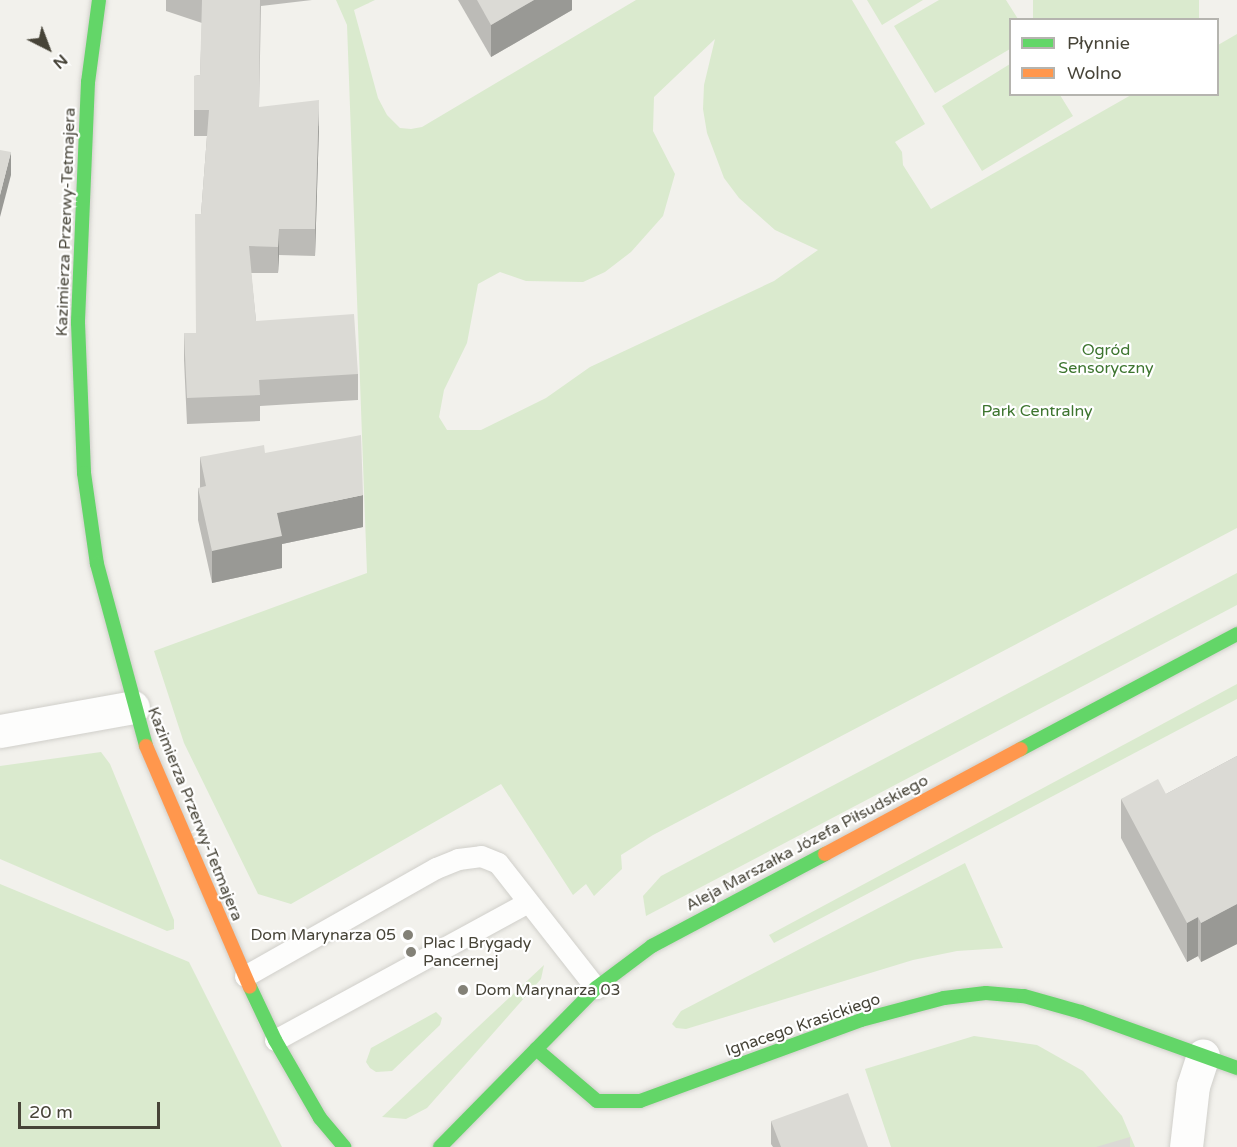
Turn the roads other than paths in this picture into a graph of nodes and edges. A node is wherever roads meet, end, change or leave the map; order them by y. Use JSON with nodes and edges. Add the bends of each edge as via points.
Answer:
{"nodes":[{"id":1,"x":99,"y":0,"type":"edge"},
{"id":2,"x":1237,"y":634,"type":"edge"},
{"id":3,"x":133,"y":707,"type":"junction"},
{"id":4,"x":0,"y":731,"type":"edge"},
{"id":5,"x":528,"y":902,"type":"junction"},
{"id":6,"x":245,"y":976,"type":"junction"},
{"id":7,"x":596,"y":988,"type":"junction"},
{"id":8,"x":275,"y":1040,"type":"junction"},
{"id":9,"x":536,"y":1049,"type":"junction"},
{"id":10,"x":1203,"y":1056,"type":"junction"},
{"id":11,"x":1237,"y":1068,"type":"edge"},
{"id":12,"x":344,"y":1147,"type":"edge"},
{"id":13,"x":440,"y":1147,"type":"edge"},
{"id":14,"x":1186,"y":1147,"type":"edge"}],
"edges":[{"from":1,"to":3,"type":"street","name":"Kazimierza Przerwy-Tetmajera","via":[[87,82],[78,266],[83,461],[97,564]]},
{"from":2,"to":7,"type":"street","name":"Aleja Marszałka Józefa Piłsudskiego","via":[[706,914],[624,964]]},
{"from":3,"to":4,"type":"street"},
{"from":3,"to":6,"type":"street","name":"Kazimierza Przerwy-Tetmajera"},
{"from":5,"to":6,"type":"lane","via":[[498,863],[481,856],[458,859]]},
{"from":5,"to":7,"type":"lane"},
{"from":5,"to":8,"type":"lane"},
{"from":6,"to":8,"type":"street","name":"Kazimierza Przerwy-Tetmajera"},
{"from":7,"to":9,"type":"street","name":"Aleja Marszałka Józefa Piłsudskiego"},
{"from":8,"to":12,"type":"street","name":"Kazimierza Przerwy-Tetmajera","via":[[320,1118]]},
{"from":9,"to":10,"type":"street","name":"Ignacego Krasickiego","via":[[597,1101],[640,1101],[861,1020],[945,998],[986,993],[1024,996],[1081,1012]]},
{"from":9,"to":13,"type":"street","name":"Aleja Marszałka Józefa Piłsudskiego"},
{"from":10,"to":11,"type":"street","name":"Ignacego Krasickiego"},
{"from":10,"to":14,"type":"street","via":[[1193,1086]]}]}
